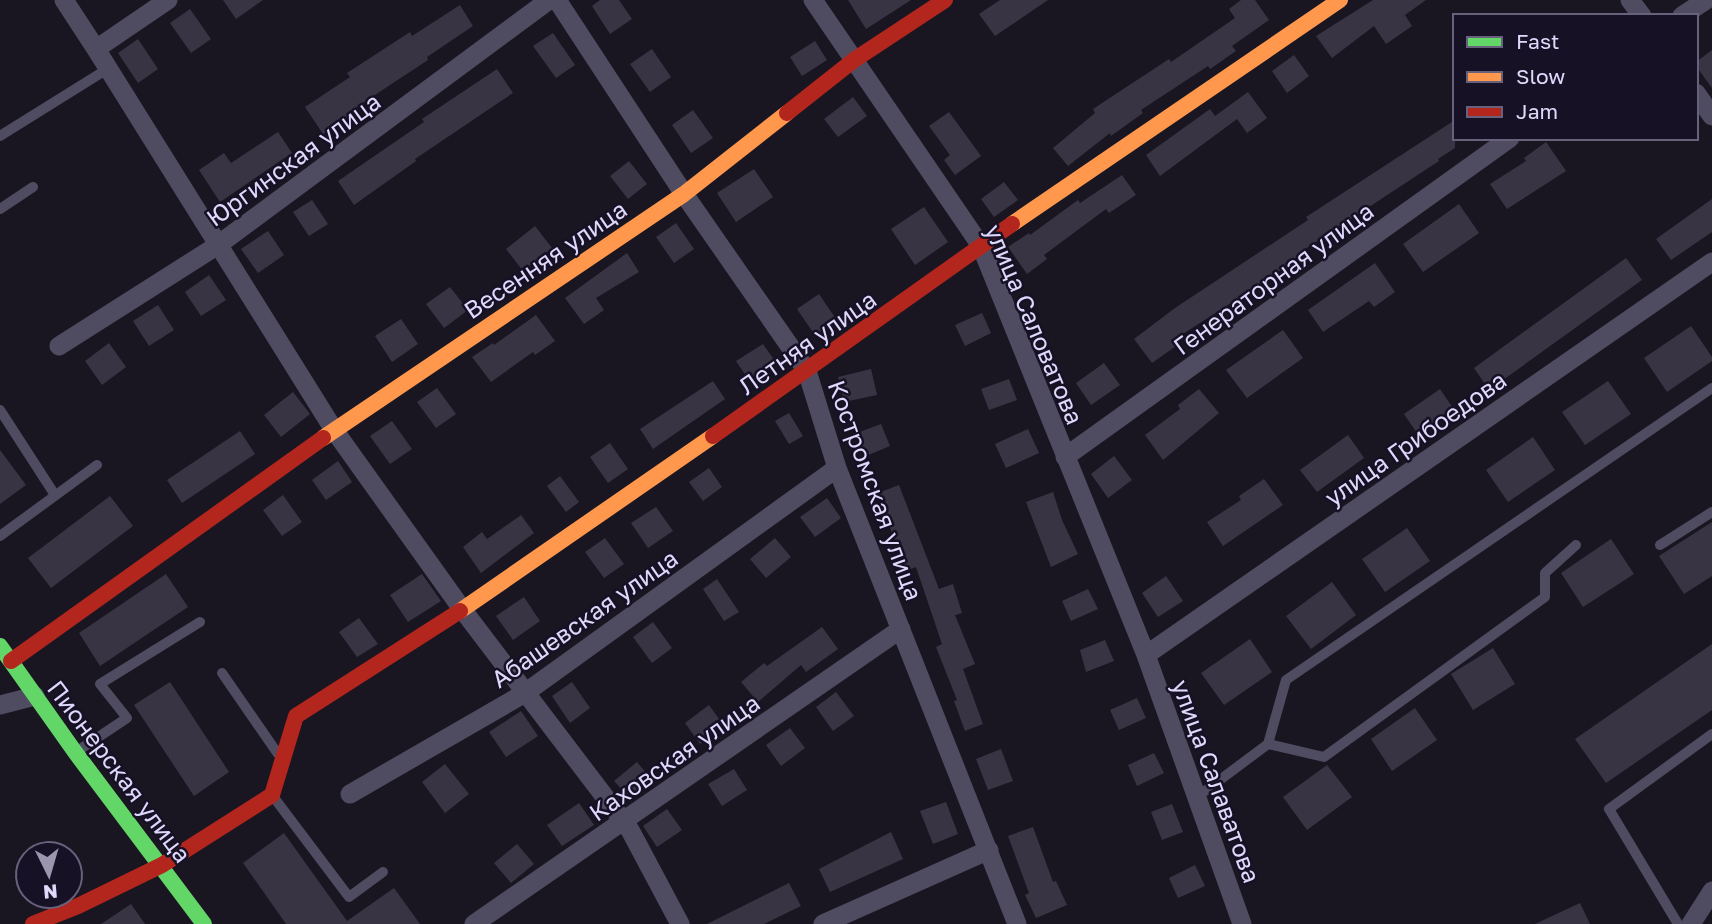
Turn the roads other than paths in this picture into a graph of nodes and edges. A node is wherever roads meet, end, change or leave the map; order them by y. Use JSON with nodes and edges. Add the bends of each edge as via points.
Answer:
{"nodes":[{"id":1,"x":64,"y":0,"type":"edge"},
{"id":2,"x":168,"y":0,"type":"edge"},
{"id":3,"x":549,"y":0,"type":"edge"},
{"id":4,"x":557,"y":0,"type":"edge"},
{"id":5,"x":813,"y":0,"type":"edge"},
{"id":6,"x":945,"y":0,"type":"edge"},
{"id":7,"x":1340,"y":0,"type":"edge"},
{"id":8,"x":1706,"y":0,"type":"edge"},
{"id":9,"x":1685,"y":14,"type":"edge"},
{"id":10,"x":96,"y":49,"type":"junction"},
{"id":11,"x":854,"y":60,"type":"junction"},
{"id":12,"x":109,"y":68,"type":"junction"},
{"id":13,"x":1698,"y":96,"type":"edge"},
{"id":14,"x":1712,"y":117,"type":"edge"},
{"id":15,"x":0,"y":136,"type":"edge"},
{"id":16,"x":1507,"y":140,"type":"edge"},
{"id":17,"x":33,"y":187,"type":"dead end"},
{"id":18,"x":684,"y":194,"type":"junction"},
{"id":19,"x":0,"y":209,"type":"edge"},
{"id":20,"x":218,"y":245,"type":"junction"},
{"id":21,"x":981,"y":246,"type":"junction"},
{"id":22,"x":1712,"y":262,"type":"edge"},
{"id":23,"x":59,"y":346,"type":"dead end"},
{"id":24,"x":807,"y":371,"type":"junction"},
{"id":25,"x":1712,"y":388,"type":"edge"},
{"id":26,"x":0,"y":410,"type":"edge"},
{"id":27,"x":334,"y":430,"type":"junction"},
{"id":28,"x":1065,"y":457,"type":"junction"},
{"id":29,"x":97,"y":465,"type":"dead end"},
{"id":30,"x":837,"y":468,"type":"junction"},
{"id":31,"x":55,"y":495,"type":"junction"},
{"id":32,"x":1712,"y":512,"type":"edge"},
{"id":33,"x":0,"y":536,"type":"edge"},
{"id":34,"x":1576,"y":545,"type":"dead end"},
{"id":35,"x":1660,"y":545,"type":"dead end"},
{"id":36,"x":462,"y":608,"type":"junction"},
{"id":37,"x":200,"y":622,"type":"dead end"},
{"id":38,"x":901,"y":629,"type":"junction"},
{"id":39,"x":0,"y":646,"type":"edge"},
{"id":40,"x":1146,"y":655,"type":"junction"},
{"id":41,"x":11,"y":661,"type":"junction"},
{"id":42,"x":222,"y":673,"type":"dead end"},
{"id":43,"x":525,"y":693,"type":"junction"},
{"id":44,"x":35,"y":696,"type":"junction"},
{"id":45,"x":0,"y":705,"type":"edge"},
{"id":46,"x":1712,"y":734,"type":"edge"},
{"id":47,"x":1268,"y":744,"type":"junction"},
{"id":48,"x":75,"y":752,"type":"junction"},
{"id":49,"x":283,"y":760,"type":"junction"},
{"id":50,"x":350,"y":793,"type":"dead end"},
{"id":51,"x":272,"y":795,"type":"junction"},
{"id":52,"x":1197,"y":797,"type":"junction"},
{"id":53,"x":624,"y":822,"type":"junction"},
{"id":54,"x":989,"y":850,"type":"junction"},
{"id":55,"x":162,"y":865,"type":"junction"},
{"id":56,"x":383,"y":872,"type":"dead end"},
{"id":57,"x":1712,"y":891,"type":"edge"},
{"id":58,"x":33,"y":924,"type":"edge"},
{"id":59,"x":204,"y":924,"type":"edge"},
{"id":60,"x":474,"y":924,"type":"edge"},
{"id":61,"x":680,"y":924,"type":"edge"},
{"id":62,"x":823,"y":924,"type":"edge"},
{"id":63,"x":1017,"y":924,"type":"edge"},
{"id":64,"x":1242,"y":924,"type":"edge"},
{"id":65,"x":1678,"y":924,"type":"edge"},
{"id":66,"x":1691,"y":924,"type":"edge"}],
"edges":[{"from":1,"to":10,"type":"street"},
{"from":2,"to":10,"type":"street"},
{"from":3,"to":20,"type":"street","name":"Юргинская улица"},
{"from":4,"to":18,"type":"street","name":"Костромская улица"},
{"from":5,"to":11,"type":"street","name":"улица Саловатова"},
{"from":6,"to":11,"type":"street","name":"Весенняя улица"},
{"from":7,"to":21,"type":"street","name":"Летняя улица"},
{"from":8,"to":9,"type":"street"},
{"from":10,"to":12,"type":"street"},
{"from":11,"to":18,"type":"street","name":"Весенняя улица"},
{"from":11,"to":21,"type":"street","name":"улица Саловатова"},
{"from":12,"to":15,"type":"lane"},
{"from":12,"to":20,"type":"street"},
{"from":13,"to":14,"type":"street"},
{"from":16,"to":28,"type":"street","name":"Генераторная улица"},
{"from":17,"to":19,"type":"lane"},
{"from":18,"to":24,"type":"street","name":"Костромская улица"},
{"from":18,"to":27,"type":"street","name":"Весенняя улица"},
{"from":20,"to":23,"type":"street","name":"Юргинская улица"},
{"from":20,"to":27,"type":"street"},
{"from":21,"to":24,"type":"street","name":"Летняя улица"},
{"from":21,"to":28,"type":"street","name":"улица Саловатова"},
{"from":22,"to":40,"type":"street","name":"улица Грибоедова"},
{"from":24,"to":30,"type":"street","name":"Костромская улица"},
{"from":24,"to":36,"type":"street","name":"Летняя улица"},
{"from":25,"to":47,"type":"lane","via":[[1286,680]]},
{"from":26,"to":31,"type":"lane"},
{"from":27,"to":36,"type":"street"},
{"from":27,"to":41,"type":"street","name":"Весенняя улица"},
{"from":28,"to":40,"type":"street","name":"улица Саловатова"},
{"from":29,"to":31,"type":"lane"},
{"from":30,"to":38,"type":"street","name":"Костромская улица"},
{"from":30,"to":43,"type":"street","name":"Абашевская улица"},
{"from":31,"to":33,"type":"lane"},
{"from":32,"to":35,"type":"lane"},
{"from":34,"to":47,"type":"lane","via":[[1545,573],[1545,597],[1324,757]]},
{"from":36,"to":43,"type":"street"},
{"from":36,"to":49,"type":"street","name":"Летняя улица","via":[[296,716]]},
{"from":37,"to":48,"type":"lane","via":[[100,684],[127,718]]},
{"from":38,"to":53,"type":"street","name":"Каховская улица"},
{"from":38,"to":54,"type":"street","name":"Костромская улица"},
{"from":39,"to":41,"type":"street","name":"Пионерская улица"},
{"from":40,"to":52,"type":"street","name":"улица Салаватова"},
{"from":41,"to":44,"type":"street","name":"Пионерская улица"},
{"from":42,"to":49,"type":"lane"},
{"from":43,"to":50,"type":"street","name":"Абашевская улица"},
{"from":43,"to":53,"type":"street"},
{"from":44,"to":45,"type":"street"},
{"from":44,"to":48,"type":"street","name":"Пионерская улица"},
{"from":46,"to":65,"type":"lane","via":[[1609,808]]},
{"from":47,"to":52,"type":"lane"},
{"from":48,"to":55,"type":"street","name":"Пионерская улица"},
{"from":49,"to":51,"type":"street"},
{"from":51,"to":55,"type":"street"},
{"from":51,"to":56,"type":"lane","via":[[349,897]]},
{"from":52,"to":64,"type":"street","name":"улица Салаватова"},
{"from":53,"to":60,"type":"street","name":"Каховская улица"},
{"from":53,"to":61,"type":"street"},
{"from":54,"to":62,"type":"street"},
{"from":54,"to":63,"type":"street","name":"Костромская улица"},
{"from":55,"to":58,"type":"street","via":[[81,911]]},
{"from":55,"to":59,"type":"street","name":"Пионерская улица"},
{"from":57,"to":66,"type":"street"}]}
